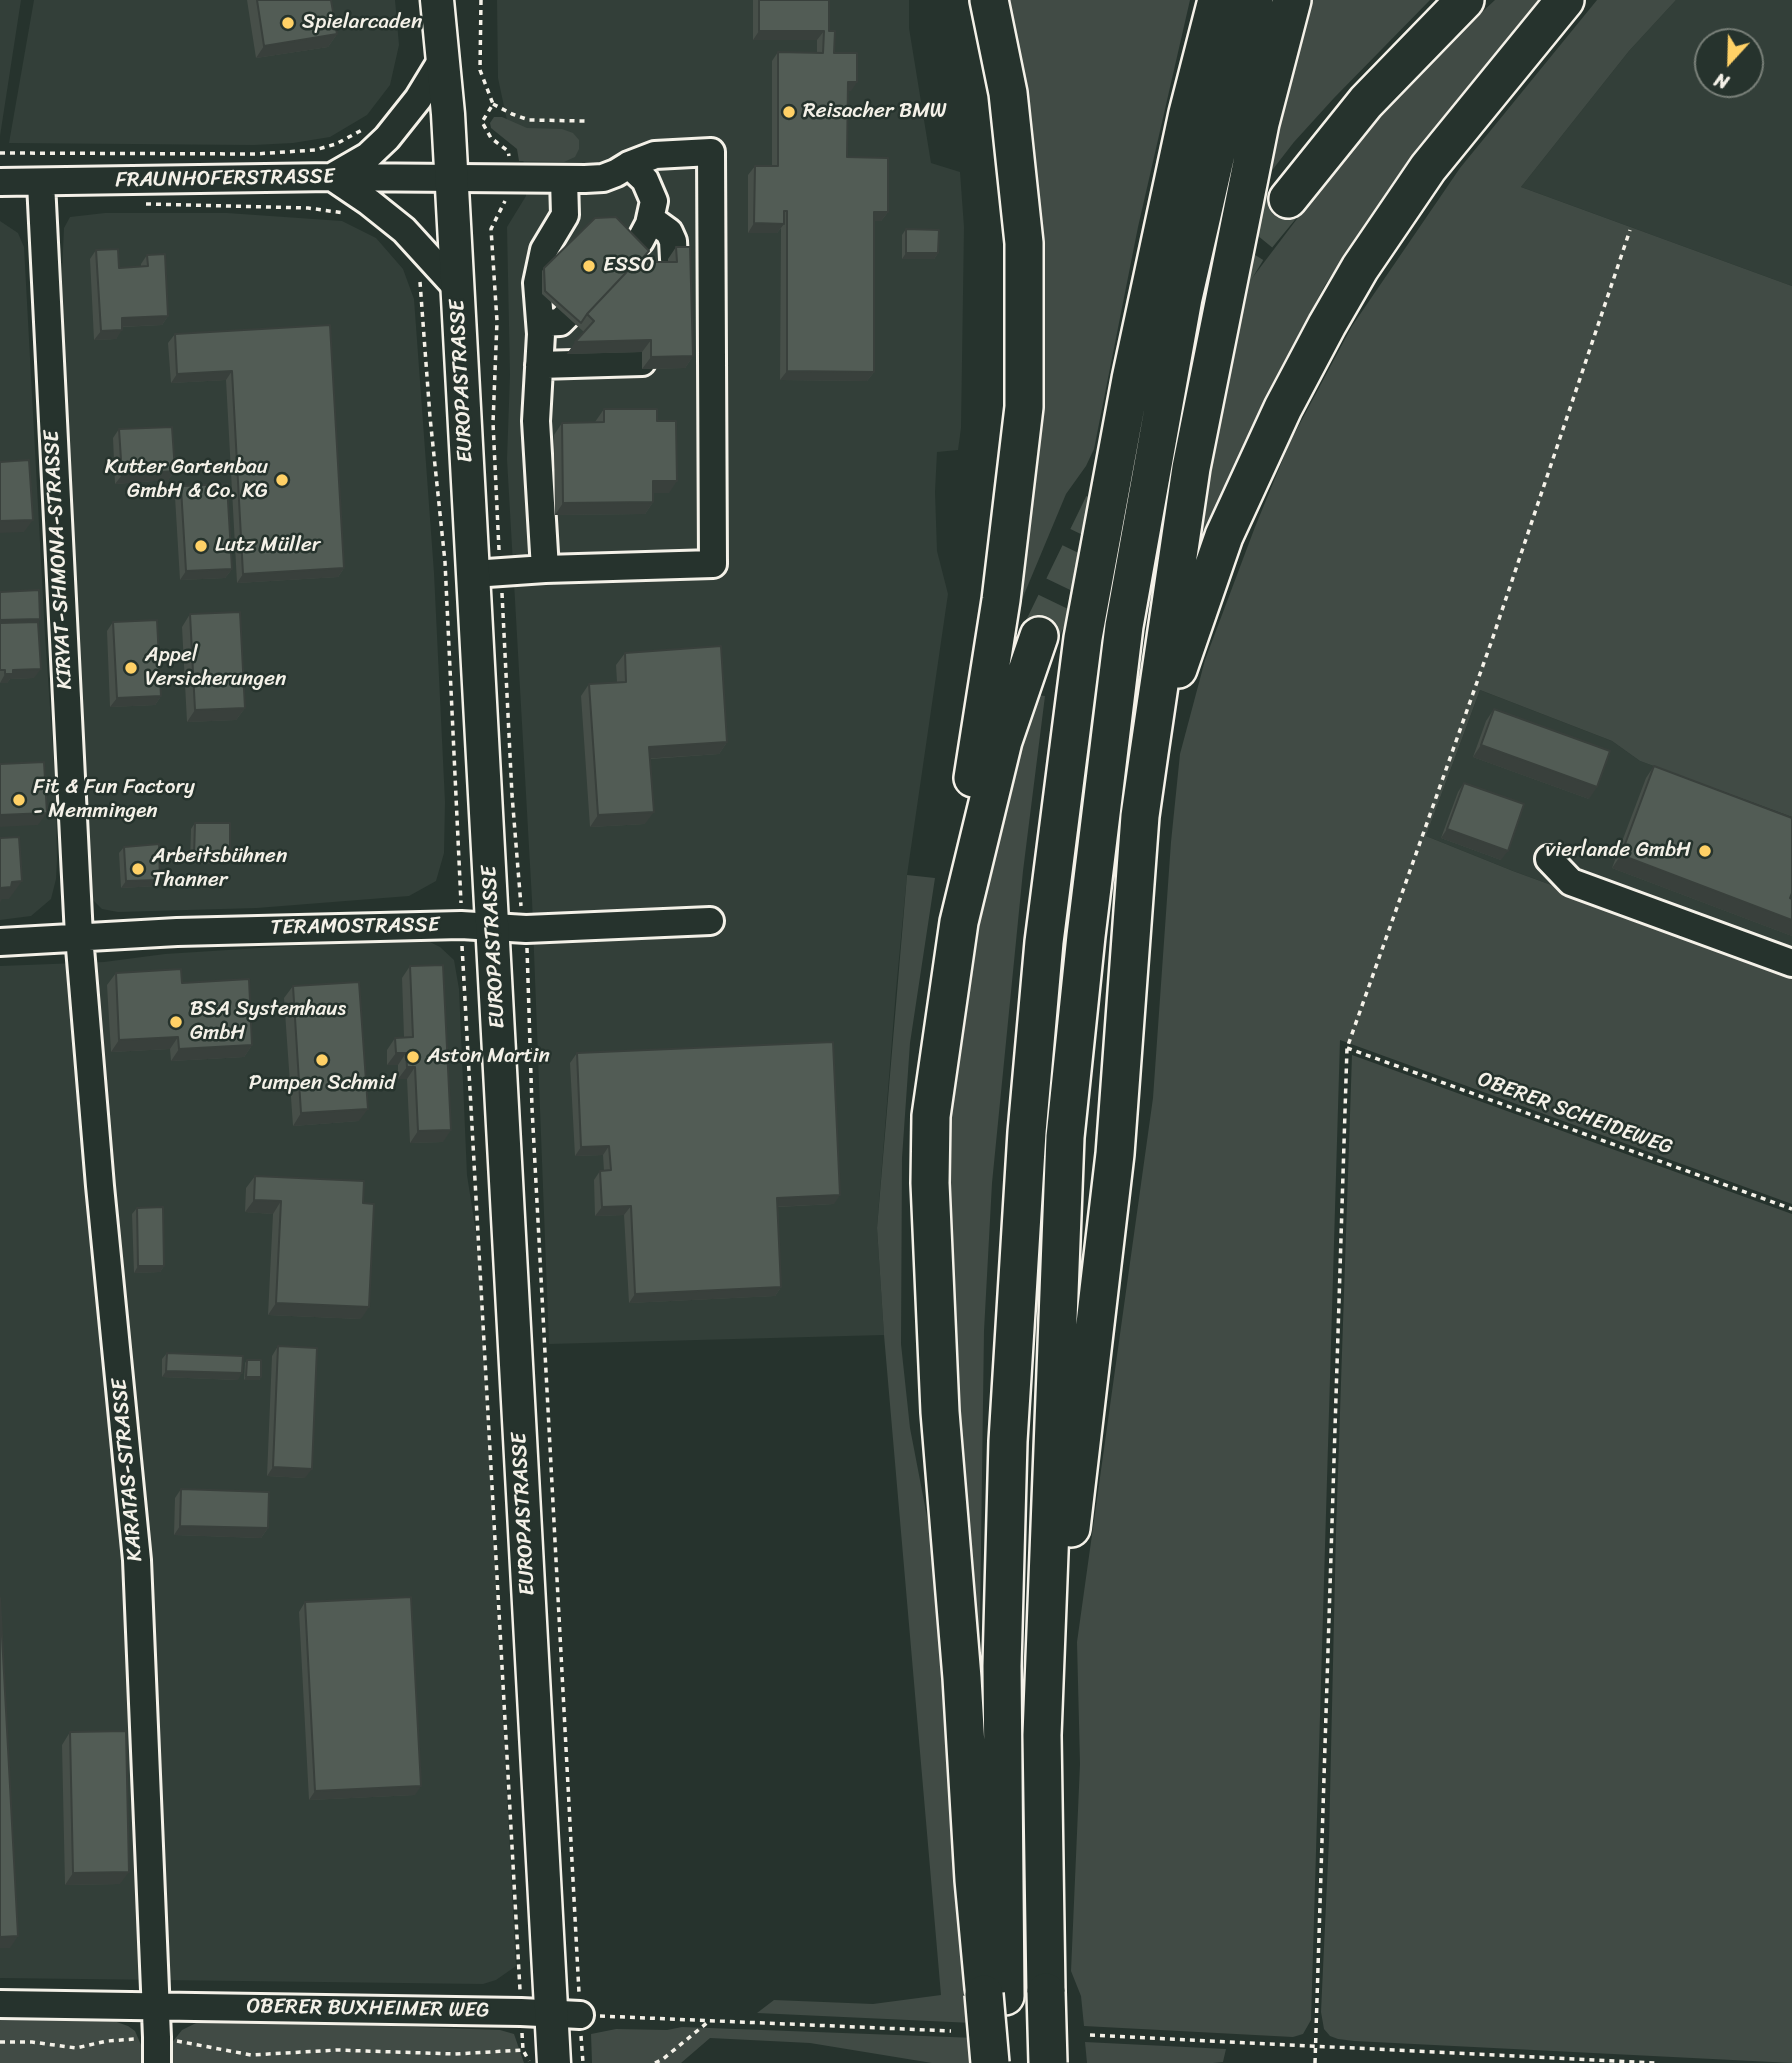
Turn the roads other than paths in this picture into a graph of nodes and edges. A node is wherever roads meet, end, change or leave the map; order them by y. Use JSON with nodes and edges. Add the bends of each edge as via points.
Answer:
{"nodes":[{"id":1,"x":437,"y":0,"type":"edge"},
{"id":2,"x":989,"y":0,"type":"edge"},
{"id":3,"x":1216,"y":0,"type":"edge"},
{"id":4,"x":1254,"y":0,"type":"edge"},
{"id":5,"x":1292,"y":0,"type":"edge"},
{"id":6,"x":1465,"y":0,"type":"edge"},
{"id":7,"x":1565,"y":0,"type":"edge"},
{"id":8,"x":443,"y":58,"type":"junction"},
{"id":9,"x":629,"y":165,"type":"junction"},
{"id":10,"x":332,"y":177,"type":"junction"},
{"id":11,"x":451,"y":179,"type":"junction"},
{"id":12,"x":564,"y":180,"type":"junction"},
{"id":13,"x":0,"y":183,"type":"edge"},
{"id":14,"x":41,"y":183,"type":"junction"},
{"id":15,"x":1288,"y":199,"type":"tunnel mouth"},
{"id":16,"x":651,"y":219,"type":"junction"},
{"id":17,"x":674,"y":259,"type":"edge"},
{"id":18,"x":457,"y":288,"type":"junction"},
{"id":19,"x":541,"y":323,"type":"junction"},
{"id":20,"x":642,"y":362,"type":"dead end"},
{"id":21,"x":539,"y":365,"type":"junction"},
{"id":22,"x":545,"y":569,"type":"junction"},
{"id":23,"x":473,"y":574,"type":"junction"},
{"id":24,"x":1040,"y":636,"type":"tunnel mouth"},
{"id":25,"x":1149,"y":753,"type":"junction"},
{"id":26,"x":1549,"y":859,"type":"dead end"},
{"id":27,"x":710,"y":921,"type":"dead end"},
{"id":28,"x":959,"y":922,"type":"junction"},
{"id":29,"x":492,"y":927,"type":"junction"},
{"id":30,"x":79,"y":936,"type":"junction"},
{"id":31,"x":0,"y":942,"type":"edge"},
{"id":32,"x":1792,"y":963,"type":"edge"},
{"id":33,"x":1042,"y":1735,"type":"junction"},
{"id":34,"x":995,"y":1995,"type":"junction"},
{"id":35,"x":0,"y":2004,"type":"edge"},
{"id":36,"x":156,"y":2006,"type":"junction"},
{"id":37,"x":550,"y":2014,"type":"junction"},
{"id":38,"x":157,"y":2050,"type":"edge"},
{"id":39,"x":554,"y":2063,"type":"edge"},
{"id":40,"x":990,"y":2063,"type":"edge"},
{"id":41,"x":1009,"y":2063,"type":"edge"},
{"id":42,"x":1048,"y":2063,"type":"edge"}],
"edges":[{"from":1,"to":8,"type":"main road","name":"EUROPASTRASSE"},
{"from":2,"to":28,"type":"highway","via":[[1008,93],[1024,243],[1024,407],[1001,600],[969,805]]},
{"from":3,"to":34,"type":"highway","via":[[1131,379],[1085,625],[1044,942],[1027,1132],[1009,1441]]},
{"from":4,"to":33,"type":"highway","via":[[1183,298],[1124,626],[1086,936],[1065,1137]]},
{"from":5,"to":25,"type":"highway","via":[[1259,123],[1191,468]]},
{"from":6,"to":15,"type":"highway","via":[[1366,102]]},
{"from":7,"to":25,"type":"highway","via":[[1428,169],[1327,324],[1224,536]]},
{"from":8,"to":10,"type":"street","via":[[387,138],[368,156]]},
{"from":8,"to":11,"type":"main road","name":"EUROPASTRASSE"},
{"from":9,"to":12,"type":"street","name":"FRAUNHOFERSTRASSE","via":[[603,178]]},
{"from":9,"to":16,"type":"street","via":[[645,180],[654,201]]},
{"from":9,"to":22,"type":"street","name":"FRAUNHOFERSTRASSE","via":[[655,155],[712,152],[713,564]]},
{"from":10,"to":11,"type":"street","name":"FRAUNHOFERSTRASSE"},
{"from":10,"to":14,"type":"street","name":"FRAUNHOFERSTRASSE"},
{"from":10,"to":18,"type":"street","via":[[404,230]]},
{"from":11,"to":12,"type":"street","name":"FRAUNHOFERSTRASSE"},
{"from":11,"to":18,"type":"main road","name":"EUROPASTRASSE"},
{"from":12,"to":19,"type":"street","via":[[565,215],[544,250],[537,283]]},
{"from":13,"to":14,"type":"street","name":"FRAUNHOFERSTRASSE"},
{"from":14,"to":30,"type":"street","name":"KIRYAT-SHMONA-STRASSE"},
{"from":16,"to":17,"type":"street","via":[[669,232]]},
{"from":16,"to":19,"type":"street","via":[[640,241],[560,322]]},
{"from":18,"to":23,"type":"main road","name":"EUROPASTRASSE"},
{"from":19,"to":21,"type":"street"},
{"from":20,"to":21,"type":"street"},
{"from":21,"to":22,"type":"street","via":[[536,421]]},
{"from":22,"to":23,"type":"street"},
{"from":23,"to":29,"type":"main road","name":"EUROPASTRASSE"},
{"from":24,"to":28,"type":"highway","via":[[1003,741]]},
{"from":25,"to":33,"type":"highway","via":[[1136,856],[1115,1154],[1061,1614]]},
{"from":26,"to":32,"type":"street","via":[[1571,881]]},
{"from":27,"to":29,"type":"street","name":"TERAMOSTRASSE"},
{"from":28,"to":34,"type":"highway","via":[[931,1116],[930,1183],[940,1412],[974,1880]]},
{"from":29,"to":30,"type":"street","name":"TERAMOSTRASSE"},
{"from":29,"to":37,"type":"main road","name":"EUROPASTRASSE"},
{"from":30,"to":31,"type":"street","name":"TERAMOSTRASSE"},
{"from":30,"to":36,"type":"street","name":"KARATAS-STRASSE","via":[[137,1560]]},
{"from":33,"to":42,"type":"highway","bridge":true},
{"from":34,"to":40,"type":"highway","bridge":true},
{"from":34,"to":41,"type":"highway"},
{"from":35,"to":36,"type":"street","name":"OBERER BUXHEIMER WEG"},
{"from":36,"to":37,"type":"street","name":"OBERER BUXHEIMER WEG"},
{"from":36,"to":38,"type":"street"},
{"from":37,"to":39,"type":"main road","name":"EUROPASTRASSE"}]}
